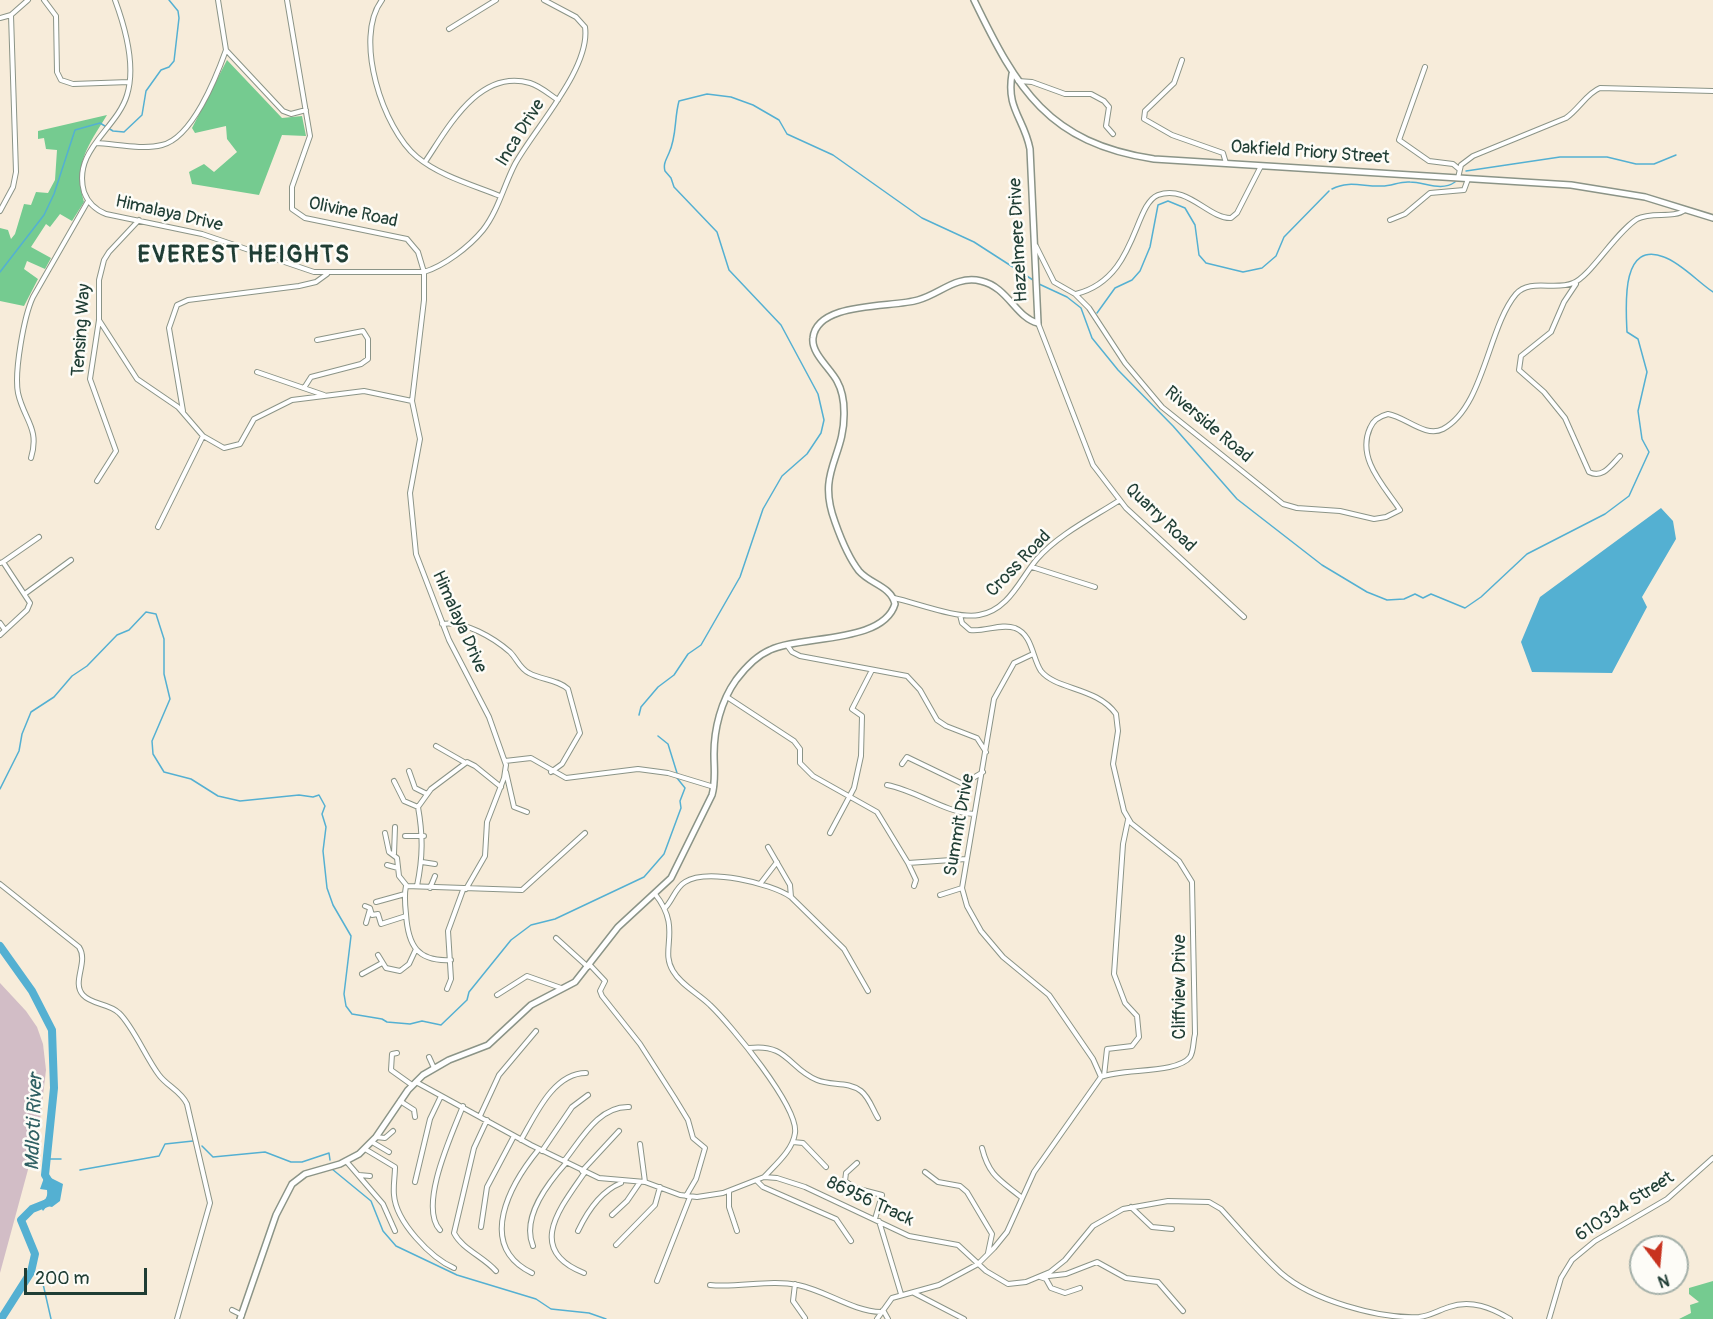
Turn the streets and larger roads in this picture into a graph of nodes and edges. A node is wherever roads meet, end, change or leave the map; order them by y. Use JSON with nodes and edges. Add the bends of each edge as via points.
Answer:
{"nodes":[{"id":1,"x":28,"y":0,"type":"edge"},
{"id":2,"x":44,"y":0,"type":"edge"},
{"id":3,"x":115,"y":0,"type":"edge"},
{"id":4,"x":218,"y":0,"type":"edge"},
{"id":5,"x":287,"y":0,"type":"edge"},
{"id":6,"x":382,"y":0,"type":"edge"},
{"id":7,"x":496,"y":0,"type":"edge"},
{"id":8,"x":544,"y":0,"type":"edge"},
{"id":9,"x":974,"y":0,"type":"edge"},
{"id":10,"x":11,"y":15,"type":"junction"},
{"id":11,"x":0,"y":18,"type":"edge"},
{"id":12,"x":448,"y":29,"type":"dead end"},
{"id":13,"x":226,"y":50,"type":"junction"},
{"id":14,"x":1182,"y":60,"type":"dead end"},
{"id":15,"x":1425,"y":67,"type":"dead end"},
{"id":16,"x":1012,"y":74,"type":"junction"},
{"id":17,"x":1017,"y":81,"type":"junction"},
{"id":18,"x":129,"y":82,"type":"junction"},
{"id":19,"x":1713,"y":91,"type":"edge"},
{"id":20,"x":558,"y":100,"type":"junction"},
{"id":21,"x":306,"y":110,"type":"junction"},
{"id":22,"x":1113,"y":134,"type":"dead end"},
{"id":23,"x":95,"y":143,"type":"junction"},
{"id":24,"x":424,"y":162,"type":"junction"},
{"id":25,"x":1226,"y":163,"type":"junction"},
{"id":26,"x":1261,"y":165,"type":"junction"},
{"id":27,"x":1459,"y":169,"type":"junction"},
{"id":28,"x":1458,"y":178,"type":"junction"},
{"id":29,"x":1468,"y":178,"type":"junction"},
{"id":30,"x":500,"y":196,"type":"junction"},
{"id":31,"x":88,"y":201,"type":"junction"},
{"id":32,"x":1687,"y":208,"type":"junction"},
{"id":33,"x":0,"y":211,"type":"edge"},
{"id":34,"x":1713,"y":218,"type":"edge"},
{"id":35,"x":140,"y":220,"type":"junction"},
{"id":36,"x":1390,"y":220,"type":"dead end"},
{"id":37,"x":1033,"y":240,"type":"junction"},
{"id":38,"x":424,"y":272,"type":"junction"},
{"id":39,"x":328,"y":273,"type":"junction"},
{"id":40,"x":1578,"y":280,"type":"junction"},
{"id":41,"x":1075,"y":294,"type":"junction"},
{"id":42,"x":99,"y":320,"type":"junction"},
{"id":43,"x":1038,"y":323,"type":"junction"},
{"id":44,"x":317,"y":340,"type":"dead end"},
{"id":45,"x":257,"y":372,"type":"dead end"},
{"id":46,"x":304,"y":388,"type":"junction"},
{"id":47,"x":325,"y":395,"type":"junction"},
{"id":48,"x":412,"y":400,"type":"junction"},
{"id":49,"x":183,"y":411,"type":"junction"},
{"id":50,"x":203,"y":436,"type":"junction"},
{"id":51,"x":1620,"y":456,"type":"dead end"},
{"id":52,"x":31,"y":458,"type":"dead end"},
{"id":53,"x":97,"y":482,"type":"dead end"},
{"id":54,"x":1120,"y":500,"type":"junction"},
{"id":55,"x":159,"y":527,"type":"dead end"},
{"id":56,"x":39,"y":537,"type":"dead end"},
{"id":57,"x":71,"y":560,"type":"dead end"},
{"id":58,"x":2,"y":563,"type":"edge"},
{"id":59,"x":1032,"y":567,"type":"junction"},
{"id":60,"x":1095,"y":587,"type":"dead end"},
{"id":61,"x":26,"y":593,"type":"junction"},
{"id":62,"x":894,"y":598,"type":"junction"},
{"id":63,"x":960,"y":615,"type":"junction"},
{"id":64,"x":1244,"y":617,"type":"dead end"},
{"id":65,"x":0,"y":623,"type":"edge"},
{"id":66,"x":442,"y":624,"type":"junction"},
{"id":67,"x":5,"y":630,"type":"junction"},
{"id":68,"x":0,"y":635,"type":"edge"},
{"id":69,"x":786,"y":645,"type":"junction"},
{"id":70,"x":1033,"y":654,"type":"junction"},
{"id":71,"x":872,"y":670,"type":"junction"},
{"id":72,"x":727,"y":697,"type":"junction"},
{"id":73,"x":436,"y":746,"type":"dead end"},
{"id":74,"x":986,"y":752,"type":"junction"},
{"id":75,"x":506,"y":761,"type":"junction"},
{"id":76,"x":464,"y":763,"type":"junction"},
{"id":77,"x":902,"y":764,"type":"dead end"},
{"id":78,"x":409,"y":771,"type":"dead end"},
{"id":79,"x":506,"y":771,"type":"junction"},
{"id":80,"x":551,"y":772,"type":"junction"},
{"id":81,"x":983,"y":772,"type":"junction"},
{"id":82,"x":394,"y":781,"type":"dead end"},
{"id":83,"x":887,"y":786,"type":"dead end"},
{"id":84,"x":501,"y":787,"type":"junction"},
{"id":85,"x":714,"y":787,"type":"junction"},
{"id":86,"x":427,"y":794,"type":"junction"},
{"id":87,"x":850,"y":795,"type":"junction"},
{"id":88,"x":418,"y":807,"type":"junction"},
{"id":89,"x":526,"y":812,"type":"dead end"},
{"id":90,"x":974,"y":814,"type":"junction"},
{"id":91,"x":1128,"y":819,"type":"junction"},
{"id":92,"x":395,"y":827,"type":"dead end"},
{"id":93,"x":385,"y":832,"type":"dead end"},
{"id":94,"x":585,"y":832,"type":"dead end"},
{"id":95,"x":830,"y":834,"type":"dead end"},
{"id":96,"x":424,"y":836,"type":"junction"},
{"id":97,"x":405,"y":837,"type":"dead end"},
{"id":98,"x":768,"y":847,"type":"dead end"},
{"id":99,"x":397,"y":849,"type":"dead end"},
{"id":100,"x":395,"y":856,"type":"junction"},
{"id":101,"x":966,"y":859,"type":"junction"},
{"id":102,"x":422,"y":862,"type":"junction"},
{"id":103,"x":777,"y":862,"type":"junction"},
{"id":104,"x":908,"y":863,"type":"junction"},
{"id":105,"x":435,"y":864,"type":"dead end"},
{"id":106,"x":387,"y":865,"type":"dead end"},
{"id":107,"x":398,"y":868,"type":"junction"},
{"id":108,"x":435,"y":876,"type":"dead end"},
{"id":109,"x":0,"y":884,"type":"edge"},
{"id":110,"x":760,"y":884,"type":"junction"},
{"id":111,"x":914,"y":885,"type":"dead end"},
{"id":112,"x":407,"y":886,"type":"junction"},
{"id":113,"x":417,"y":886,"type":"junction"},
{"id":114,"x":430,"y":888,"type":"junction"},
{"id":115,"x":962,"y":888,"type":"junction"},
{"id":116,"x":464,"y":889,"type":"junction"},
{"id":117,"x":405,"y":894,"type":"junction"},
{"id":118,"x":655,"y":894,"type":"junction"},
{"id":119,"x":940,"y":895,"type":"dead end"},
{"id":120,"x":791,"y":897,"type":"junction"},
{"id":121,"x":376,"y":902,"type":"dead end"},
{"id":122,"x":365,"y":906,"type":"dead end"},
{"id":123,"x":370,"y":908,"type":"junction"},
{"id":124,"x":665,"y":908,"type":"junction"},
{"id":125,"x":406,"y":916,"type":"junction"},
{"id":126,"x":366,"y":923,"type":"dead end"},
{"id":127,"x":556,"y":938,"type":"dead end"},
{"id":128,"x":416,"y":949,"type":"junction"},
{"id":129,"x":378,"y":955,"type":"dead end"},
{"id":130,"x":451,"y":960,"type":"junction"},
{"id":131,"x":382,"y":963,"type":"junction"},
{"id":132,"x":589,"y":966,"type":"junction"},
{"id":133,"x":362,"y":974,"type":"dead end"},
{"id":134,"x":447,"y":988,"type":"dead end"},
{"id":135,"x":564,"y":990,"type":"junction"},
{"id":136,"x":868,"y":991,"type":"dead end"},
{"id":137,"x":497,"y":994,"type":"dead end"},
{"id":138,"x":536,"y":1030,"type":"dead end"},
{"id":139,"x":748,"y":1048,"type":"junction"},
{"id":140,"x":397,"y":1053,"type":"dead end"},
{"id":141,"x":429,"y":1057,"type":"dead end"},
{"id":142,"x":434,"y":1068,"type":"junction"},
{"id":143,"x":586,"y":1073,"type":"dead end"},
{"id":144,"x":1103,"y":1076,"type":"junction"},
{"id":145,"x":414,"y":1083,"type":"junction"},
{"id":146,"x":588,"y":1095,"type":"dead end"},
{"id":147,"x":441,"y":1096,"type":"junction"},
{"id":148,"x":400,"y":1100,"type":"junction"},
{"id":149,"x":462,"y":1106,"type":"junction"},
{"id":150,"x":629,"y":1107,"type":"dead end"},
{"id":151,"x":480,"y":1116,"type":"junction"},
{"id":152,"x":416,"y":1118,"type":"dead end"},
{"id":153,"x":878,"y":1118,"type":"dead end"},
{"id":154,"x":487,"y":1120,"type":"junction"},
{"id":155,"x":393,"y":1131,"type":"dead end"},
{"id":156,"x":619,"y":1131,"type":"dead end"},
{"id":157,"x":514,"y":1136,"type":"junction"},
{"id":158,"x":374,"y":1139,"type":"junction"},
{"id":159,"x":521,"y":1140,"type":"junction"},
{"id":160,"x":792,"y":1142,"type":"junction"},
{"id":161,"x":640,"y":1144,"type":"dead end"},
{"id":162,"x":982,"y":1148,"type":"dead end"},
{"id":163,"x":364,"y":1149,"type":"junction"},
{"id":164,"x":540,"y":1150,"type":"junction"},
{"id":165,"x":389,"y":1152,"type":"dead end"},
{"id":166,"x":1713,"y":1158,"type":"edge"},
{"id":167,"x":346,"y":1161,"type":"junction"},
{"id":168,"x":565,"y":1162,"type":"junction"},
{"id":169,"x":857,"y":1163,"type":"dead end"},
{"id":170,"x":826,"y":1167,"type":"dead end"},
{"id":171,"x":583,"y":1171,"type":"junction"},
{"id":172,"x":925,"y":1172,"type":"dead end"},
{"id":173,"x":359,"y":1175,"type":"junction"},
{"id":174,"x":370,"y":1176,"type":"dead end"},
{"id":175,"x":764,"y":1177,"type":"junction"},
{"id":176,"x":757,"y":1181,"type":"junction"},
{"id":177,"x":415,"y":1182,"type":"dead end"},
{"id":178,"x":624,"y":1182,"type":"junction"},
{"id":179,"x":642,"y":1182,"type":"junction"},
{"id":180,"x":660,"y":1187,"type":"junction"},
{"id":181,"x":729,"y":1192,"type":"junction"},
{"id":182,"x":688,"y":1197,"type":"junction"},
{"id":183,"x":1021,"y":1197,"type":"junction"},
{"id":184,"x":1131,"y":1207,"type":"junction"},
{"id":185,"x":612,"y":1215,"type":"dead end"},
{"id":186,"x":877,"y":1220,"type":"junction"},
{"id":187,"x":482,"y":1227,"type":"dead end"},
{"id":188,"x":1172,"y":1229,"type":"dead end"},
{"id":189,"x":440,"y":1230,"type":"dead end"},
{"id":190,"x":395,"y":1231,"type":"dead end"},
{"id":191,"x":578,"y":1231,"type":"dead end"},
{"id":192,"x":737,"y":1231,"type":"dead end"},
{"id":193,"x":850,"y":1241,"type":"dead end"},
{"id":194,"x":615,"y":1245,"type":"dead end"},
{"id":195,"x":534,"y":1246,"type":"dead end"},
{"id":196,"x":988,"y":1254,"type":"junction"},
{"id":197,"x":978,"y":1264,"type":"junction"},
{"id":198,"x":454,"y":1268,"type":"dead end"},
{"id":199,"x":496,"y":1271,"type":"dead end"},
{"id":200,"x":532,"y":1272,"type":"dead end"},
{"id":201,"x":584,"y":1273,"type":"dead end"},
{"id":202,"x":1040,"y":1277,"type":"junction"},
{"id":203,"x":657,"y":1281,"type":"dead end"},
{"id":204,"x":795,"y":1284,"type":"junction"},
{"id":205,"x":710,"y":1285,"type":"dead end"},
{"id":206,"x":1080,"y":1288,"type":"dead end"},
{"id":207,"x":914,"y":1293,"type":"junction"},
{"id":208,"x":901,"y":1294,"type":"junction"},
{"id":209,"x":232,"y":1310,"type":"dead end"},
{"id":210,"x":882,"y":1311,"type":"junction"},
{"id":211,"x":1183,"y":1311,"type":"dead end"},
{"id":212,"x":241,"y":1317,"type":"edge"},
{"id":213,"x":805,"y":1318,"type":"edge"},
{"id":214,"x":177,"y":1319,"type":"edge"},
{"id":215,"x":877,"y":1319,"type":"edge"},
{"id":216,"x":888,"y":1319,"type":"edge"},
{"id":217,"x":964,"y":1319,"type":"edge"},
{"id":218,"x":1510,"y":1319,"type":"edge"},
{"id":219,"x":1549,"y":1319,"type":"edge"}],
"edges":[{"from":1,"to":10,"type":"street"},
{"from":2,"to":18,"type":"street","via":[[56,16],[57,72],[61,80],[73,84]]},
{"from":3,"to":18,"type":"street","name":"Himalaya Drive","via":[[125,30]]},
{"from":4,"to":13,"type":"street"},
{"from":5,"to":21,"type":"street","name":"Olivine Road"},
{"from":6,"to":24,"type":"street","via":[[369,39],[380,95],[405,145]]},
{"from":7,"to":12,"type":"street"},
{"from":8,"to":20,"type":"street","name":"Inca Drive","via":[[576,17],[585,27],[585,39],[574,69]]},
{"from":9,"to":16,"type":"street","name":"Oakfield Priory Street"},
{"from":10,"to":11,"type":"street"},
{"from":10,"to":33,"type":"street","via":[[16,172]]},
{"from":13,"to":21,"type":"street","via":[[283,111],[291,114]]},
{"from":13,"to":23,"type":"street","via":[[183,134],[155,146]]},
{"from":14,"to":25,"type":"street","via":[[1174,83],[1145,111],[1144,119],[1172,135],[1223,153]]},
{"from":15,"to":27,"type":"street","via":[[1400,140],[1430,161],[1453,164]]},
{"from":16,"to":17,"type":"street","name":"Oakfield Priory Street"},
{"from":16,"to":37,"type":"street","name":"Hazelmere Drive","via":[[1011,103],[1030,149]]},
{"from":17,"to":22,"type":"street","via":[[1100,99],[1108,107],[1106,126]]},
{"from":17,"to":25,"type":"street","name":"Oakfield Priory Street","via":[[1050,116],[1099,146],[1154,159]]},
{"from":18,"to":23,"type":"street","name":"Himalaya Drive","via":[[126,98]]},
{"from":19,"to":27,"type":"street","via":[[1600,88],[1566,117],[1473,156]]},
{"from":20,"to":24,"type":"street","via":[[527,82],[504,82],[489,87],[460,112]]},
{"from":20,"to":30,"type":"street","name":"Inca Drive","via":[[521,154]]},
{"from":21,"to":38,"type":"street","name":"Olivine Road","via":[[309,143],[292,187],[290,203],[295,213],[329,224],[407,239],[418,252]]},
{"from":23,"to":31,"type":"street","name":"Himalaya Drive","via":[[83,171]]},
{"from":24,"to":30,"type":"street"},
{"from":25,"to":26,"type":"street","name":"Oakfield Priory Street"},
{"from":26,"to":28,"type":"street","name":"Oakfield Priory Street"},
{"from":26,"to":41,"type":"street","via":[[1231,218],[1219,216],[1182,196],[1155,197],[1146,208],[1125,257],[1098,286]]},
{"from":27,"to":28,"type":"street"},
{"from":28,"to":29,"type":"street","name":"Oakfield Priory Street"},
{"from":29,"to":32,"type":"street","name":"Oakfield Priory Street","via":[[1601,188]]},
{"from":29,"to":36,"type":"street","via":[[1464,190],[1430,193],[1405,214]]},
{"from":30,"to":38,"type":"street","name":"Inca Drive","via":[[481,232],[447,260]]},
{"from":31,"to":35,"type":"street","name":"Himalaya Drive","via":[[100,212]]},
{"from":31,"to":52,"type":"street","via":[[28,310],[18,389],[35,434]]},
{"from":32,"to":34,"type":"street","name":"Oakfield Priory Street"},
{"from":32,"to":40,"type":"street","via":[[1680,213],[1639,218],[1602,251]]},
{"from":35,"to":39,"type":"street","name":"Himalaya Drive","via":[[202,234],[296,267]]},
{"from":35,"to":42,"type":"street","name":"Tensing Way","via":[[104,260],[99,280]]},
{"from":37,"to":41,"type":"street","name":"Riverside Road","via":[[1049,275]]},
{"from":37,"to":43,"type":"street","name":"Hazelmere Drive"},
{"from":38,"to":39,"type":"street","name":"Himalaya Drive"},
{"from":38,"to":48,"type":"street","name":"Himalaya Drive"},
{"from":39,"to":49,"type":"street","via":[[316,282],[299,286],[188,300],[177,305],[169,328]]},
{"from":40,"to":41,"type":"street","name":"Riverside Road","via":[[1560,286],[1529,287],[1516,295],[1473,396],[1448,426],[1430,431],[1388,414],[1374,421],[1367,437],[1371,465],[1400,508],[1396,513],[1374,519],[1283,504],[1162,407]]},
{"from":40,"to":51,"type":"street","via":[[1551,332],[1521,356],[1519,370],[1565,418],[1589,472],[1603,473]]},
{"from":42,"to":49,"type":"street","via":[[137,379]]},
{"from":42,"to":53,"type":"street","name":"Tensing Way","via":[[91,385],[116,451]]},
{"from":43,"to":54,"type":"street","name":"Quarry Road","via":[[1087,453]]},
{"from":43,"to":62,"type":"street","name":"Hazelmere Drive","via":[[1029,320],[1000,289],[967,279],[918,300],[840,312],[816,329],[815,348],[837,380],[843,402],[843,430],[827,482],[828,501],[842,540],[859,570]]},
{"from":44,"to":46,"type":"street","via":[[363,331],[368,339],[368,359],[311,377]]},
{"from":45,"to":46,"type":"street"},
{"from":46,"to":47,"type":"street"},
{"from":47,"to":48,"type":"street","via":[[364,391]]},
{"from":47,"to":50,"type":"street","via":[[292,400],[258,415],[236,447],[224,448]]},
{"from":48,"to":66,"type":"street","name":"Himalaya Drive","via":[[420,439],[410,493],[412,528],[419,564]]},
{"from":49,"to":50,"type":"street"},
{"from":50,"to":55,"type":"street"},
{"from":54,"to":59,"type":"street","name":"Cross Road","via":[[1049,548]]},
{"from":54,"to":64,"type":"street","name":"Quarry Road"},
{"from":56,"to":58,"type":"street"},
{"from":57,"to":61,"type":"street"},
{"from":58,"to":61,"type":"street"},
{"from":59,"to":60,"type":"street"},
{"from":59,"to":63,"type":"street","name":"Cross Road","via":[[998,607],[979,615]]},
{"from":61,"to":67,"type":"street","via":[[30,606]]},
{"from":62,"to":63,"type":"street","name":"Cross Road"},
{"from":62,"to":69,"type":"street","via":[[889,615],[867,628]]},
{"from":63,"to":70,"type":"street","via":[[970,630],[1015,628],[1025,636]]},
{"from":65,"to":67,"type":"street"},
{"from":66,"to":75,"type":"street","name":"Himalaya Drive","via":[[489,717]]},
{"from":66,"to":80,"type":"street","via":[[457,623],[483,635],[507,650],[526,672],[568,689],[580,733],[562,764]]},
{"from":67,"to":68,"type":"street"},
{"from":69,"to":71,"type":"street","via":[[795,654]]},
{"from":69,"to":72,"type":"street","via":[[757,658],[739,676]]},
{"from":70,"to":74,"type":"street","name":"Summit Drive","via":[[1014,663],[996,694]]},
{"from":70,"to":91,"type":"street","via":[[1047,676],[1098,698],[1116,714],[1114,774]]},
{"from":71,"to":74,"type":"street","via":[[900,673],[912,680],[937,720],[977,738]]},
{"from":71,"to":87,"type":"street","via":[[852,709],[862,716],[861,756]]},
{"from":72,"to":85,"type":"street","via":[[714,738]]},
{"from":72,"to":87,"type":"street","via":[[794,741],[800,749],[800,763],[813,776]]},
{"from":73,"to":76,"type":"street"},
{"from":74,"to":81,"type":"street","name":"Summit Drive"},
{"from":75,"to":79,"type":"street","name":"Himalaya Drive"},
{"from":75,"to":80,"type":"street","via":[[531,758]]},
{"from":76,"to":84,"type":"street","via":[[472,764]]},
{"from":76,"to":86,"type":"street"},
{"from":77,"to":81,"type":"street","via":[[907,758],[963,784]]},
{"from":78,"to":86,"type":"street","via":[[415,788]]},
{"from":79,"to":84,"type":"street","name":"Himalaya Drive"},
{"from":79,"to":89,"type":"street","via":[[514,807]]},
{"from":80,"to":85,"type":"street","via":[[569,778],[631,769]]},
{"from":81,"to":90,"type":"street","name":"Summit Drive"},
{"from":82,"to":88,"type":"street","via":[[404,801]]},
{"from":83,"to":90,"type":"street","via":[[933,800],[955,812]]},
{"from":84,"to":116,"type":"street","name":"Himalaya Drive","via":[[487,822],[485,856]]},
{"from":85,"to":118,"type":"street","via":[[671,878]]},
{"from":86,"to":88,"type":"street"},
{"from":87,"to":95,"type":"street"},
{"from":87,"to":104,"type":"street","via":[[880,816]]},
{"from":88,"to":96,"type":"street"},
{"from":90,"to":101,"type":"street","name":"Summit Drive"},
{"from":91,"to":144,"type":"street","via":[[1114,975],[1125,1003],[1137,1016],[1139,1036],[1132,1046],[1107,1049]]},
{"from":91,"to":144,"type":"street","name":"Cliffview Drive","via":[[1179,861],[1190,875],[1197,1020],[1192,1053],[1185,1061]]},
{"from":92,"to":100,"type":"street"},
{"from":93,"to":100,"type":"street","via":[[391,855]]},
{"from":94,"to":116,"type":"street","via":[[522,890]]},
{"from":96,"to":97,"type":"street"},
{"from":96,"to":102,"type":"street"},
{"from":98,"to":103,"type":"street"},
{"from":99,"to":100,"type":"street"},
{"from":100,"to":107,"type":"street"},
{"from":101,"to":104,"type":"street"},
{"from":101,"to":115,"type":"street","name":"Summit Drive"},
{"from":102,"to":105,"type":"street"},
{"from":102,"to":113,"type":"street"},
{"from":103,"to":110,"type":"street"},
{"from":103,"to":120,"type":"street","via":[[791,888]]},
{"from":104,"to":111,"type":"street","via":[[916,880]]},
{"from":106,"to":107,"type":"street"},
{"from":107,"to":112,"type":"street"},
{"from":108,"to":114,"type":"street"},
{"from":109,"to":214,"type":"street","via":[[79,947],[83,955],[78,983],[81,993],[119,1012],[158,1075],[188,1104],[209,1190],[210,1210]]},
{"from":110,"to":120,"type":"street"},
{"from":110,"to":124,"type":"street","via":[[697,878],[683,883]]},
{"from":112,"to":113,"type":"street"},
{"from":112,"to":117,"type":"street"},
{"from":113,"to":114,"type":"street"},
{"from":114,"to":116,"type":"street"},
{"from":115,"to":119,"type":"street"},
{"from":115,"to":144,"type":"street","name":"Summit Drive","via":[[981,931],[1003,957],[1049,995]]},
{"from":116,"to":130,"type":"street","name":"Himalaya Drive","via":[[449,926]]},
{"from":117,"to":121,"type":"street"},
{"from":117,"to":125,"type":"street"},
{"from":118,"to":124,"type":"street"},
{"from":118,"to":132,"type":"street","via":[[618,927]]},
{"from":120,"to":136,"type":"street","via":[[844,949]]},
{"from":122,"to":123,"type":"street"},
{"from":123,"to":125,"type":"street","via":[[372,915],[378,914],[381,924]]},
{"from":123,"to":126,"type":"street"},
{"from":124,"to":139,"type":"street","via":[[671,925],[669,961],[673,972],[708,1003]]},
{"from":125,"to":128,"type":"street","via":[[409,938]]},
{"from":127,"to":132,"type":"street"},
{"from":128,"to":130,"type":"street","via":[[429,958]]},
{"from":128,"to":131,"type":"street","via":[[402,970],[391,970]]},
{"from":129,"to":131,"type":"street"},
{"from":130,"to":134,"type":"street","name":"Himalaya Drive"},
{"from":131,"to":133,"type":"street"},
{"from":132,"to":135,"type":"street"},
{"from":132,"to":182,"type":"street","via":[[605,981],[602,996],[636,1038],[688,1120],[693,1138],[705,1148]]},
{"from":135,"to":137,"type":"street","via":[[527,976]]},
{"from":135,"to":142,"type":"street","via":[[531,1005],[488,1045]]},
{"from":138,"to":151,"type":"street","via":[[499,1075]]},
{"from":139,"to":153,"type":"street","via":[[774,1050],[812,1078],[857,1088]]},
{"from":139,"to":160,"type":"street","via":[[793,1119],[796,1130]]},
{"from":140,"to":145,"type":"street","via":[[392,1054],[391,1070]]},
{"from":141,"to":142,"type":"street"},
{"from":142,"to":145,"type":"street"},
{"from":143,"to":159,"type":"street","via":[[575,1074],[553,1090]]},
{"from":144,"to":183,"type":"street","via":[[1034,1172]]},
{"from":145,"to":147,"type":"street"},
{"from":145,"to":148,"type":"street"},
{"from":146,"to":164,"type":"street","via":[[572,1107]]},
{"from":147,"to":149,"type":"street"},
{"from":147,"to":177,"type":"street","via":[[430,1119]]},
{"from":148,"to":152,"type":"street","via":[[414,1110]]},
{"from":148,"to":158,"type":"street"},
{"from":149,"to":151,"type":"street"},
{"from":149,"to":189,"type":"street","via":[[432,1202],[433,1219]]},
{"from":150,"to":168,"type":"street","via":[[615,1107],[605,1113]]},
{"from":151,"to":154,"type":"street"},
{"from":154,"to":157,"type":"street"},
{"from":154,"to":199,"type":"street","via":[[474,1148],[454,1233],[459,1242]]},
{"from":155,"to":158,"type":"street","via":[[385,1138]]},
{"from":156,"to":171,"type":"street"},
{"from":157,"to":159,"type":"street"},
{"from":157,"to":187,"type":"street","via":[[488,1187]]},
{"from":158,"to":163,"type":"street"},
{"from":158,"to":165,"type":"street"},
{"from":159,"to":164,"type":"street"},
{"from":160,"to":170,"type":"street","via":[[803,1143]]},
{"from":160,"to":175,"type":"street"},
{"from":161,"to":179,"type":"street"},
{"from":162,"to":183,"type":"street","via":[[993,1175]]},
{"from":163,"to":167,"type":"street"},
{"from":163,"to":198,"type":"street","via":[[395,1167],[394,1198],[403,1218],[424,1249]]},
{"from":164,"to":168,"type":"street"},
{"from":164,"to":200,"type":"street","via":[[510,1191],[502,1230],[508,1249],[520,1265]]},
{"from":166,"to":219,"type":"street","name":"610334 Street","via":[[1667,1199],[1580,1252],[1561,1278]]},
{"from":167,"to":173,"type":"street"},
{"from":167,"to":212,"type":"street","via":[[304,1174],[286,1192]]},
{"from":168,"to":171,"type":"street"},
{"from":168,"to":195,"type":"street","via":[[534,1212],[530,1232]]},
{"from":169,"to":186,"type":"street","via":[[846,1173],[845,1181],[855,1188],[882,1195]]},
{"from":171,"to":178,"type":"street"},
{"from":171,"to":201,"type":"street","via":[[557,1216],[550,1241],[553,1252],[564,1263]]},
{"from":172,"to":196,"type":"street","via":[[938,1182],[960,1186],[968,1192],[992,1234]]},
{"from":173,"to":174,"type":"street"},
{"from":173,"to":190,"type":"street","via":[[383,1204]]},
{"from":175,"to":176,"type":"street"},
{"from":175,"to":186,"type":"street","name":"86956 Track","via":[[805,1186]]},
{"from":176,"to":181,"type":"street"},
{"from":176,"to":193,"type":"street","via":[[837,1219]]},
{"from":178,"to":179,"type":"street"},
{"from":178,"to":191,"type":"street","via":[[612,1187],[591,1208]]},
{"from":179,"to":180,"type":"street"},
{"from":179,"to":185,"type":"street"},
{"from":180,"to":182,"type":"street"},
{"from":180,"to":194,"type":"street","via":[[655,1204]]},
{"from":181,"to":182,"type":"street"},
{"from":181,"to":192,"type":"street","via":[[729,1207]]},
{"from":182,"to":203,"type":"street"},
{"from":183,"to":196,"type":"street","via":[[1007,1232]]},
{"from":184,"to":188,"type":"street","via":[[1152,1227]]},
{"from":184,"to":202,"type":"street","name":"86956 Track","via":[[1099,1222],[1065,1260]]},
{"from":184,"to":218,"type":"street","name":"86956 Track","via":[[1168,1201],[1215,1204],[1283,1274],[1347,1308],[1394,1317],[1418,1317],[1469,1304]]},
{"from":186,"to":197,"type":"street","name":"86956 Track","via":[[916,1238],[950,1242]]},
{"from":186,"to":208,"type":"street"},
{"from":196,"to":197,"type":"street"},
{"from":197,"to":202,"type":"street","name":"86956 Track","via":[[1008,1284]]},
{"from":197,"to":207,"type":"street"},
{"from":202,"to":206,"type":"street","via":[[1051,1288],[1065,1293]]},
{"from":202,"to":211,"type":"street","via":[[1100,1263],[1126,1278],[1158,1282]]},
{"from":204,"to":205,"type":"street"},
{"from":204,"to":210,"type":"street","via":[[865,1311]]},
{"from":204,"to":213,"type":"street","via":[[792,1301]]},
{"from":207,"to":208,"type":"street"},
{"from":207,"to":217,"type":"street"},
{"from":208,"to":210,"type":"street","via":[[892,1298]]},
{"from":209,"to":212,"type":"street"},
{"from":210,"to":215,"type":"street"},
{"from":210,"to":216,"type":"street"}]}
